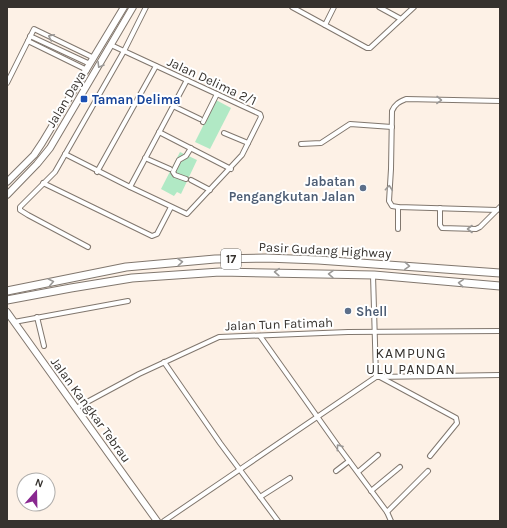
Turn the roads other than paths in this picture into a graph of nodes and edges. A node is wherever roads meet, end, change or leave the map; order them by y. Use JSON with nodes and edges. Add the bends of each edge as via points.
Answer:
{"nodes":[{"id":1,"x":124,"y":7,"type":"edge"},
{"id":2,"x":133,"y":7,"type":"edge"},
{"id":3,"x":146,"y":7,"type":"edge"},
{"id":4,"x":292,"y":7,"type":"edge"},
{"id":5,"x":334,"y":7,"type":"edge"},
{"id":6,"x":379,"y":7,"type":"edge"},
{"id":7,"x":414,"y":7,"type":"edge"},
{"id":8,"x":401,"y":19,"type":"junction"},
{"id":9,"x":325,"y":24,"type":"junction"},
{"id":10,"x":30,"y":36,"type":"junction"},
{"id":11,"x":28,"y":41,"type":"junction"},
{"id":12,"x":112,"y":45,"type":"junction"},
{"id":13,"x":124,"y":51,"type":"junction"},
{"id":14,"x":92,"y":61,"type":"junction"},
{"id":15,"x":156,"y":66,"type":"junction"},
{"id":16,"x":87,"y":70,"type":"junction"},
{"id":17,"x":187,"y":80,"type":"junction"},
{"id":18,"x":7,"y":83,"type":"edge"},
{"id":19,"x":217,"y":94,"type":"junction"},
{"id":20,"x":500,"y":101,"type":"edge"},
{"id":21,"x":173,"y":106,"type":"junction"},
{"id":22,"x":392,"y":126,"type":"junction"},
{"id":23,"x":159,"y":132,"type":"junction"},
{"id":24,"x":224,"y":133,"type":"dead end"},
{"id":25,"x":248,"y":143,"type":"junction"},
{"id":26,"x":301,"y":144,"type":"dead end"},
{"id":27,"x":191,"y":148,"type":"junction"},
{"id":28,"x":65,"y":154,"type":"junction"},
{"id":29,"x":145,"y":158,"type":"junction"},
{"id":30,"x":170,"y":169,"type":"dead end"},
{"id":31,"x":231,"y":169,"type":"junction"},
{"id":32,"x":19,"y":170,"type":"junction"},
{"id":33,"x":97,"y":172,"type":"junction"},
{"id":34,"x":7,"y":182,"type":"edge"},
{"id":35,"x":43,"y":183,"type":"junction"},
{"id":36,"x":7,"y":185,"type":"edge"},
{"id":37,"x":130,"y":187,"type":"junction"},
{"id":38,"x":210,"y":190,"type":"junction"},
{"id":39,"x":7,"y":193,"type":"edge"},
{"id":40,"x":171,"y":207,"type":"junction"},
{"id":41,"x":398,"y":207,"type":"junction"},
{"id":42,"x":440,"y":208,"type":"junction"},
{"id":43,"x":499,"y":208,"type":"edge"},
{"id":44,"x":398,"y":230,"type":"dead end"},
{"id":45,"x":88,"y":247,"type":"dead end"},
{"id":46,"x":500,"y":273,"type":"edge"},
{"id":47,"x":373,"y":275,"type":"junction"},
{"id":48,"x":500,"y":286,"type":"edge"},
{"id":49,"x":10,"y":290,"type":"edge"},
{"id":50,"x":7,"y":300,"type":"edge"},
{"id":51,"x":128,"y":301,"type":"dead end"},
{"id":52,"x":7,"y":312,"type":"edge"},
{"id":53,"x":37,"y":317,"type":"junction"},
{"id":54,"x":14,"y":322,"type":"junction"},
{"id":55,"x":500,"y":331,"type":"edge"},
{"id":56,"x":374,"y":332,"type":"junction"},
{"id":57,"x":260,"y":336,"type":"junction"},
{"id":58,"x":44,"y":346,"type":"dead end"},
{"id":59,"x":164,"y":362,"type":"junction"},
{"id":60,"x":500,"y":375,"type":"edge"},
{"id":61,"x":377,"y":377,"type":"junction"},
{"id":62,"x":76,"y":408,"type":"junction"},
{"id":63,"x":318,"y":416,"type":"junction"},
{"id":64,"x":378,"y":455,"type":"dead end"},
{"id":65,"x":430,"y":456,"type":"dead end"},
{"id":66,"x":349,"y":461,"type":"junction"},
{"id":67,"x":400,"y":467,"type":"dead end"},
{"id":68,"x":239,"y":470,"type":"junction"},
{"id":69,"x":336,"y":471,"type":"dead end"},
{"id":70,"x":428,"y":471,"type":"dead end"},
{"id":71,"x":358,"y":472,"type":"junction"},
{"id":72,"x":290,"y":478,"type":"dead end"},
{"id":73,"x":371,"y":491,"type":"junction"},
{"id":74,"x":260,"y":497,"type":"junction"},
{"id":75,"x":386,"y":512,"type":"junction"},
{"id":76,"x":157,"y":521,"type":"edge"},
{"id":77,"x":164,"y":521,"type":"edge"},
{"id":78,"x":278,"y":521,"type":"edge"},
{"id":79,"x":392,"y":521,"type":"edge"}],
"edges":[{"from":1,"to":14,"type":"main road","name":"Jalan Daya"},
{"from":2,"to":12,"type":"main road","name":"Jalan Daya"},
{"from":3,"to":13,"type":"street"},
{"from":4,"to":9,"type":"street"},
{"from":5,"to":9,"type":"street"},
{"from":6,"to":8,"type":"street"},
{"from":7,"to":8,"type":"street"},
{"from":8,"to":9,"type":"street","via":[[370,48]]},
{"from":10,"to":11,"type":"street"},
{"from":10,"to":14,"type":"street"},
{"from":14,"to":10,"type":"street","one_way":true,"via":[[34,29]]},
{"from":11,"to":16,"type":"street"},
{"from":11,"to":18,"type":"street"},
{"from":12,"to":13,"type":"street","name":"Jalan Delima 2/1"},
{"from":12,"to":39,"type":"main road","name":"Jalan Daya","one_way":true,"via":[[50,148]]},
{"from":13,"to":15,"type":"street","name":"Jalan Delima 2/1"},
{"from":13,"to":28,"type":"street"},
{"from":14,"to":16,"type":"main road","name":"Jalan Daya"},
{"from":15,"to":17,"type":"street","name":"Jalan Delima 2/1"},
{"from":15,"to":33,"type":"street"},
{"from":16,"to":32,"type":"main road","name":"Jalan Daya","via":[[34,155]]},
{"from":17,"to":19,"type":"street","name":"Jalan Delima 2/1"},
{"from":17,"to":21,"type":"street"},
{"from":19,"to":21,"type":"street","via":[[202,121]]},
{"from":19,"to":25,"type":"street","name":"Jalan Delima 2/1","via":[[261,115]]},
{"from":22,"to":20,"type":"street","one_way":true,"via":[[394,106],[406,99]]},
{"from":21,"to":23,"type":"street"},
{"from":22,"to":26,"type":"street","via":[[350,124],[321,143]]},
{"from":41,"to":22,"type":"street","one_way":true,"via":[[392,206],[389,201]]},
{"from":23,"to":27,"type":"street"},
{"from":23,"to":29,"type":"street"},
{"from":24,"to":25,"type":"street"},
{"from":25,"to":31,"type":"street","name":"Jalan Delima 2/1"},
{"from":27,"to":31,"type":"street"},
{"from":27,"to":38,"type":"street","via":[[186,156],[179,160],[173,173]]},
{"from":28,"to":33,"type":"street"},
{"from":28,"to":35,"type":"street","via":[[55,172]]},
{"from":29,"to":30,"type":"street"},
{"from":29,"to":37,"type":"street"},
{"from":31,"to":38,"type":"street","name":"Jalan Delima 2/1"},
{"from":32,"to":34,"type":"main road","name":"Jalan Daya"},
{"from":32,"to":36,"type":"main road"},
{"from":33,"to":37,"type":"street"},
{"from":35,"to":40,"type":"street","via":[[152,236],[157,234]]},
{"from":35,"to":45,"type":"street","via":[[20,210]]},
{"from":37,"to":40,"type":"street"},
{"from":38,"to":40,"type":"street","name":"Jalan Delima 2/1","via":[[187,214]]},
{"from":41,"to":42,"type":"street"},
{"from":41,"to":44,"type":"street"},
{"from":42,"to":43,"type":"street"},
{"from":43,"to":42,"type":"street","one_way":true,"via":[[476,229],[441,227]]},
{"from":49,"to":46,"type":"highway","name":"Pasir Gudang Highway","number":"17","one_way":true,"via":[[126,267],[215,259],[318,260]]},
{"from":48,"to":47,"type":"highway","name":"Pasir Gudang Highway","number":"17","one_way":true},
{"from":47,"to":50,"type":"highway","name":"Pasir Gudang Highway","number":"17","one_way":true,"via":[[256,272],[184,274],[132,278]]},
{"from":47,"to":56,"type":"street"},
{"from":51,"to":53,"type":"street"},
{"from":52,"to":54,"type":"main road","name":"Jalan Kangkar Tebrau"},
{"from":53,"to":54,"type":"street"},
{"from":53,"to":58,"type":"street"},
{"from":54,"to":62,"type":"main road","name":"Jalan Kangkar Tebrau"},
{"from":55,"to":56,"type":"street","name":"Jalan Tun Fatimah"},
{"from":56,"to":57,"type":"street","name":"Jalan Tun Fatimah"},
{"from":56,"to":61,"type":"street"},
{"from":57,"to":59,"type":"street","name":"Jalan Tun Fatimah","via":[[219,337]]},
{"from":57,"to":63,"type":"street"},
{"from":59,"to":62,"type":"street","name":"Jalan Tun Fatimah"},
{"from":59,"to":68,"type":"street"},
{"from":60,"to":61,"type":"street"},
{"from":61,"to":63,"type":"street"},
{"from":61,"to":65,"type":"street","via":[[456,418],[457,423]]},
{"from":62,"to":76,"type":"main road","name":"Jalan Kangkar Tebrau"},
{"from":66,"to":63,"type":"street","one_way":true},
{"from":63,"to":68,"type":"street"},
{"from":64,"to":71,"type":"street"},
{"from":66,"to":69,"type":"street"},
{"from":66,"to":71,"type":"street"},
{"from":67,"to":73,"type":"street"},
{"from":68,"to":74,"type":"street"},
{"from":68,"to":77,"type":"street"},
{"from":70,"to":75,"type":"street"},
{"from":71,"to":73,"type":"street"},
{"from":72,"to":74,"type":"street"},
{"from":73,"to":75,"type":"street"},
{"from":74,"to":78,"type":"street"},
{"from":75,"to":79,"type":"street"}]}
